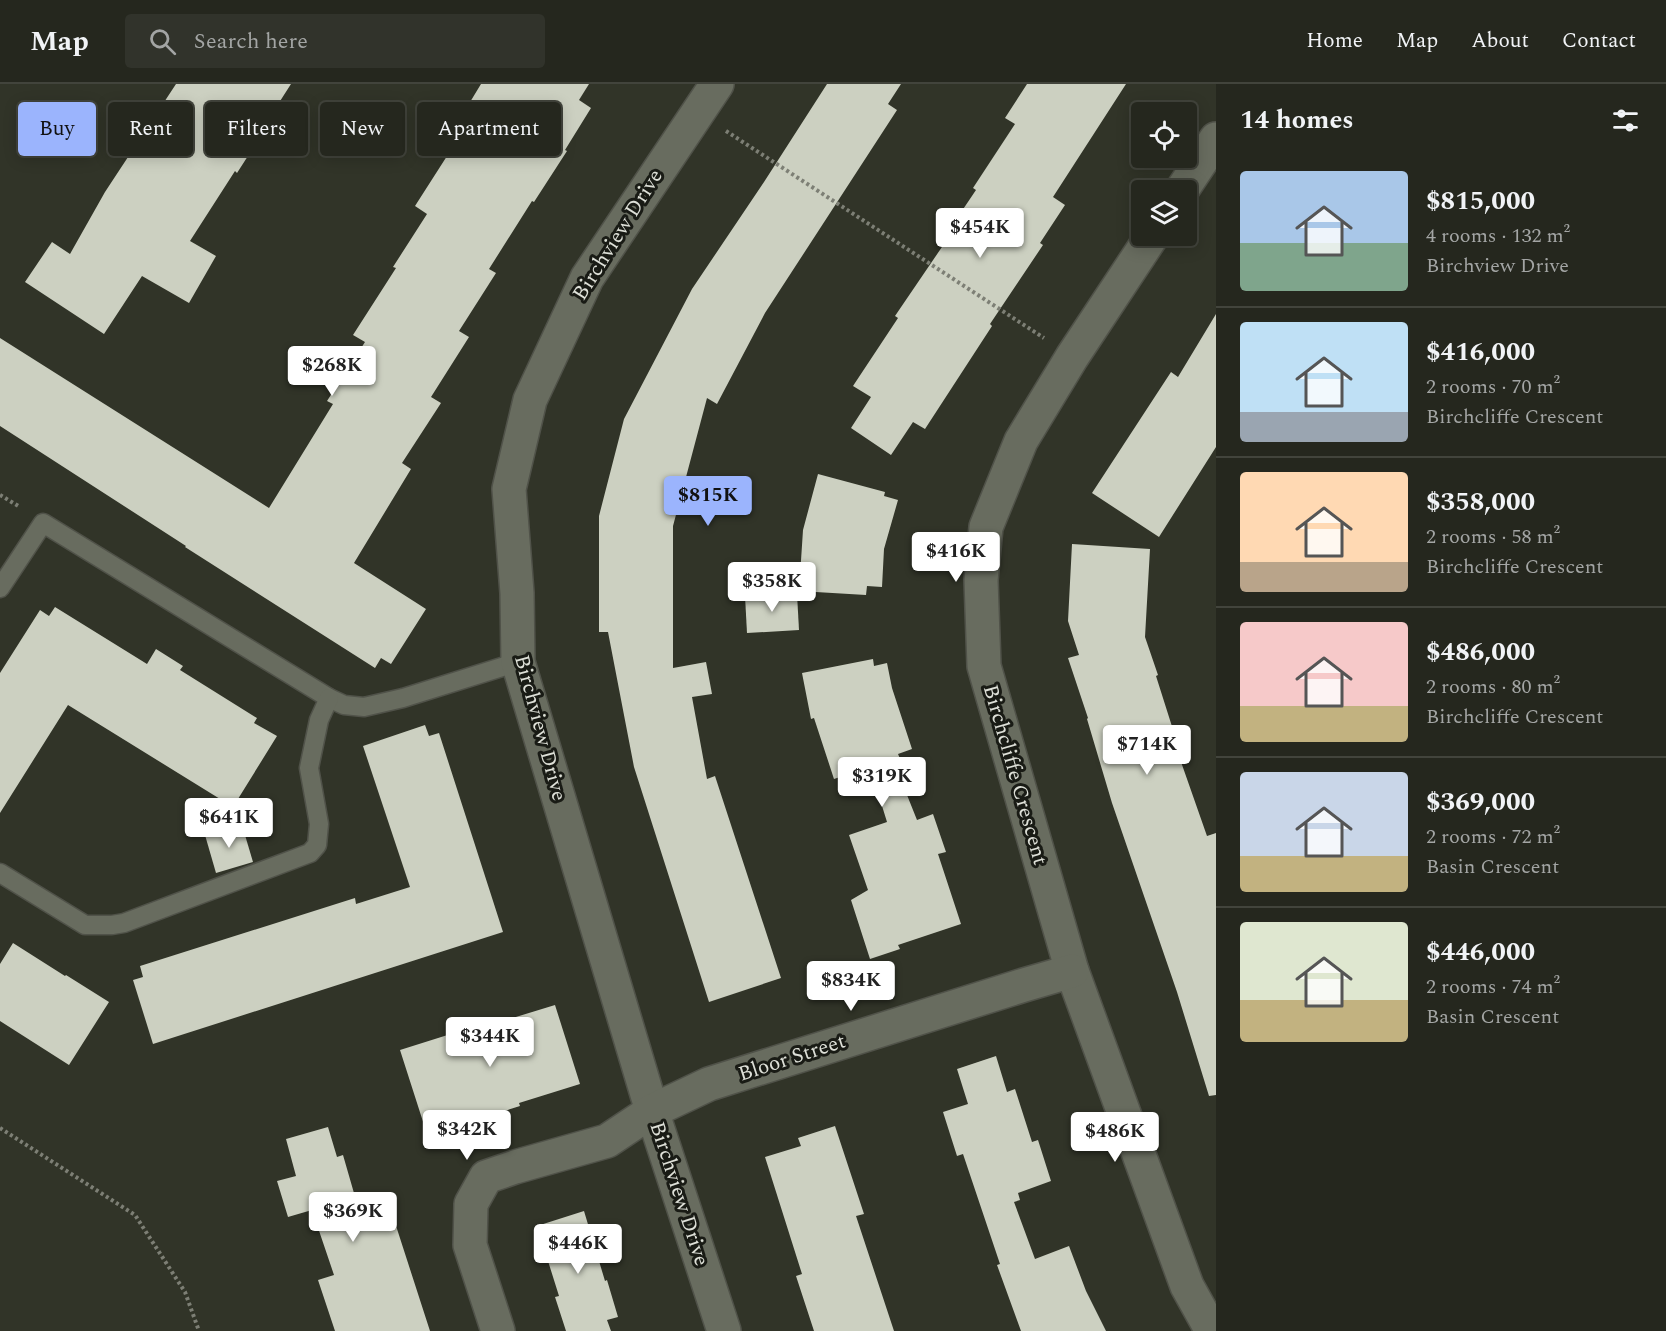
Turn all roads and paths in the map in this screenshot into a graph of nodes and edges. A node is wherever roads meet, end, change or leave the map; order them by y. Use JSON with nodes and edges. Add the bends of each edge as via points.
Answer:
{"nodes":[{"id":1,"x":717,"y":84,"type":"edge"},
{"id":2,"x":697,"y":112,"type":"junction"},
{"id":3,"x":1216,"y":139,"type":"edge"},
{"id":4,"x":1189,"y":180,"type":"edge"},
{"id":5,"x":1145,"y":246,"type":"edge"},
{"id":6,"x":1072,"y":357,"type":"junction"},
{"id":7,"x":0,"y":588,"type":"edge"},
{"id":8,"x":518,"y":662,"type":"junction"},
{"id":9,"x":329,"y":698,"type":"junction"},
{"id":10,"x":0,"y":873,"type":"edge"},
{"id":11,"x":1072,"y":971,"type":"junction"},
{"id":12,"x":652,"y":1111,"type":"junction"},
{"id":13,"x":0,"y":1128,"type":"edge"},
{"id":14,"x":199,"y":1331,"type":"edge"},
{"id":15,"x":498,"y":1331,"type":"edge"},
{"id":16,"x":724,"y":1331,"type":"edge"},
{"id":17,"x":1212,"y":1331,"type":"edge"}],
"edges":[{"from":1,"to":2,"type":"street","name":"Birchview Drive"},
{"from":2,"to":6,"type":"path"},
{"from":2,"to":8,"type":"street","name":"Birchview Drive","via":[[587,278],[530,400],[509,489]]},
{"from":3,"to":4,"type":"street"},
{"from":5,"to":6,"type":"street","name":"Birchcliffe Crescent"},
{"from":6,"to":11,"type":"street","name":"Birchcliffe Crescent","via":[[1021,441],[1012,463],[986,527],[981,580],[984,666]]},
{"from":7,"to":9,"type":"lane","via":[[43,523]]},
{"from":8,"to":9,"type":"lane","via":[[403,698],[364,706],[344,705]]},
{"from":8,"to":12,"type":"street","name":"Birchview Drive"},
{"from":9,"to":10,"type":"lane","via":[[319,720],[309,768],[319,824],[317,845],[310,853],[112,925],[85,925]]},
{"from":11,"to":12,"type":"street","name":"Bloor Street","via":[[710,1084]]},
{"from":11,"to":17,"type":"street","name":"Birchcliffe Crescent","via":[[1187,1286]]},
{"from":12,"to":15,"type":"street","name":"Bloor Street","via":[[607,1141],[486,1177],[471,1204],[470,1245]]},
{"from":12,"to":16,"type":"street","name":"Birchview Drive"},
{"from":13,"to":14,"type":"path","via":[[135,1215],[185,1292]]}]}
